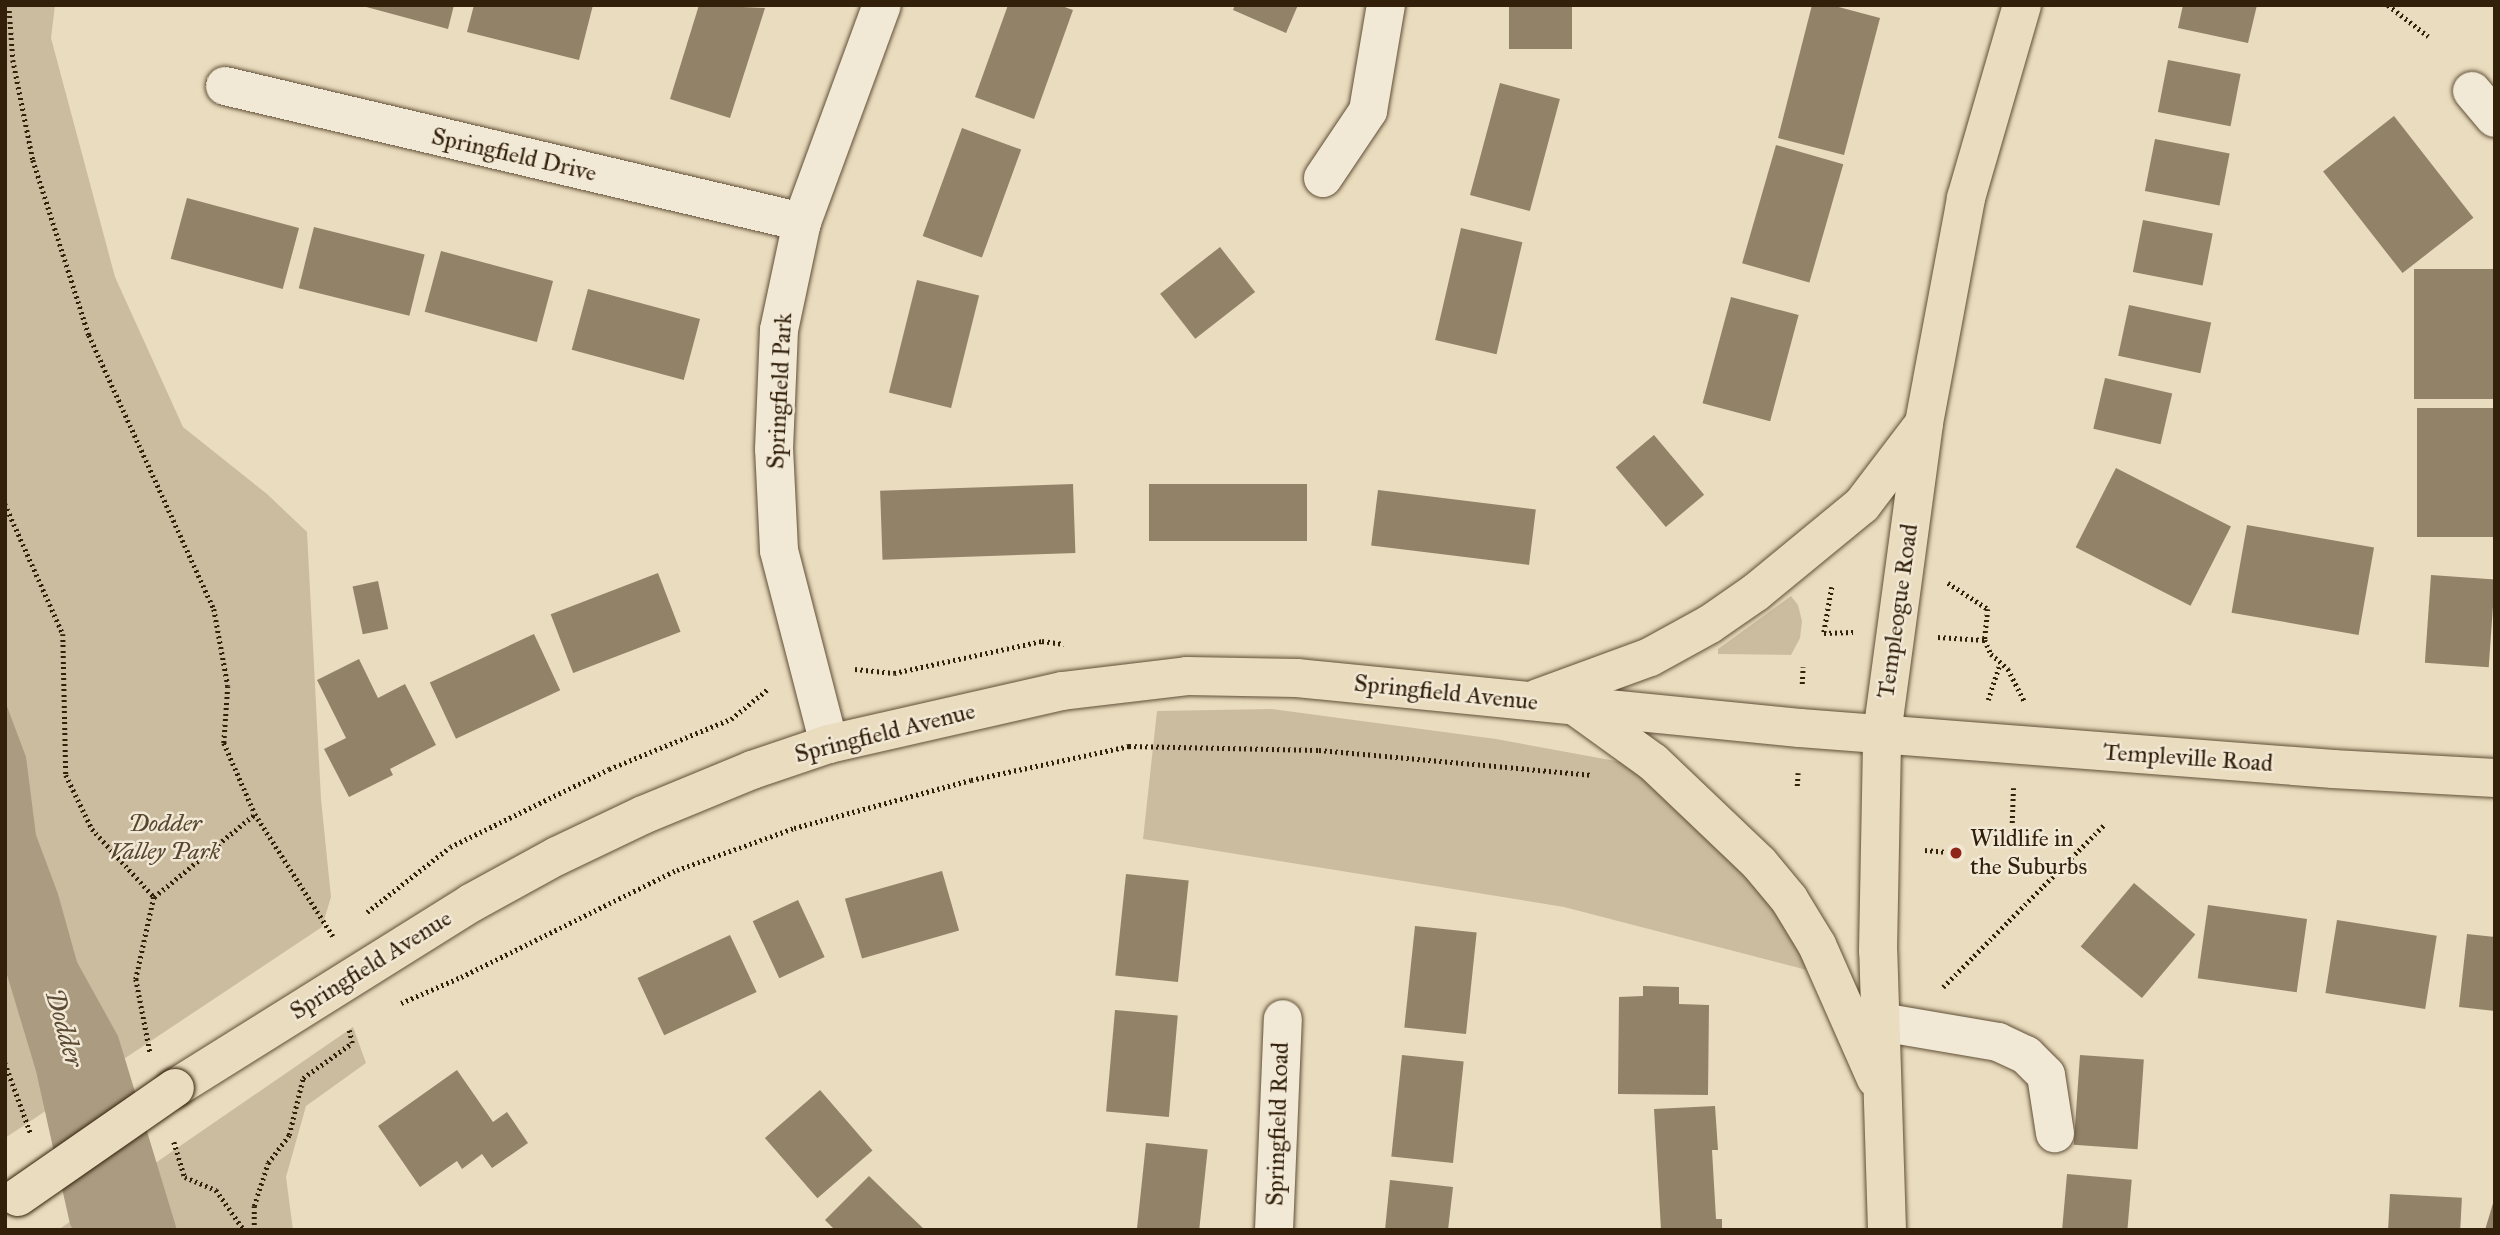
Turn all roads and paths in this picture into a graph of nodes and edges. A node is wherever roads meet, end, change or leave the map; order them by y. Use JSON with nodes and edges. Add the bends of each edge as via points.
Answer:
{"nodes":[{"id":1,"x":9,"y":5,"type":"edge"},
{"id":2,"x":882,"y":5,"type":"edge"},
{"id":3,"x":1387,"y":5,"type":"edge"},
{"id":4,"x":2022,"y":5,"type":"edge"},
{"id":5,"x":2388,"y":5,"type":"edge"},
{"id":6,"x":2428,"y":36,"type":"dead end"},
{"id":7,"x":225,"y":86,"type":"dead end"},
{"id":8,"x":1323,"y":178,"type":"dead end"},
{"id":9,"x":802,"y":222,"type":"junction"},
{"id":10,"x":1924,"y":423,"type":"junction"},
{"id":11,"x":5,"y":504,"type":"edge"},
{"id":12,"x":1833,"y":582,"type":"dead end"},
{"id":13,"x":1966,"y":593,"type":"dead end"},
{"id":14,"x":1842,"y":631,"type":"dead end"},
{"id":15,"x":1966,"y":639,"type":"dead end"},
{"id":16,"x":1985,"y":640,"type":"junction"},
{"id":17,"x":1066,"y":644,"type":"dead end"},
{"id":18,"x":2000,"y":664,"type":"junction"},
{"id":19,"x":851,"y":669,"type":"dead end"},
{"id":20,"x":2008,"y":670,"type":"dead end"},
{"id":21,"x":776,"y":683,"type":"dead end"},
{"id":22,"x":1991,"y":691,"type":"dead end"},
{"id":23,"x":1530,"y":701,"type":"junction"},
{"id":24,"x":1576,"y":707,"type":"junction"},
{"id":25,"x":1882,"y":734,"type":"junction"},
{"id":26,"x":829,"y":744,"type":"junction"},
{"id":27,"x":1603,"y":776,"type":"dead end"},
{"id":28,"x":2495,"y":778,"type":"edge"},
{"id":29,"x":2012,"y":813,"type":"dead end"},
{"id":30,"x":255,"y":814,"type":"junction"},
{"id":31,"x":2012,"y":823,"type":"dead end"},
{"id":32,"x":2105,"y":824,"type":"dead end"},
{"id":33,"x":1940,"y":851,"type":"dead end"},
{"id":34,"x":1948,"y":852,"type":"dead end"},
{"id":35,"x":154,"y":897,"type":"junction"},
{"id":36,"x":365,"y":915,"type":"dead end"},
{"id":37,"x":345,"y":932,"type":"dead end"},
{"id":38,"x":331,"y":934,"type":"dead end"},
{"id":39,"x":335,"y":940,"type":"dead end"},
{"id":40,"x":1940,"y":990,"type":"dead end"},
{"id":41,"x":394,"y":1006,"type":"dead end"},
{"id":42,"x":1283,"y":1019,"type":"dead end"},
{"id":43,"x":1881,"y":1022,"type":"junction"},
{"id":44,"x":348,"y":1024,"type":"dead end"},
{"id":45,"x":336,"y":1032,"type":"dead end"},
{"id":46,"x":352,"y":1043,"type":"dead end"},
{"id":47,"x":164,"y":1077,"type":"junction"},
{"id":48,"x":1885,"y":1099,"type":"junction"},
{"id":49,"x":2055,"y":1133,"type":"dead end"},
{"id":50,"x":173,"y":1140,"type":"dead end"},
{"id":51,"x":11,"y":1201,"type":"edge"},
{"id":52,"x":244,"y":1230,"type":"edge"},
{"id":53,"x":254,"y":1230,"type":"edge"},
{"id":54,"x":1274,"y":1230,"type":"edge"},
{"id":55,"x":1887,"y":1230,"type":"edge"}],
"edges":[{"from":1,"to":30,"type":"path","via":[[13,60],[33,160],[89,335],[214,609],[228,686],[223,743]]},
{"from":2,"to":9,"type":"street","name":"Springfield Park"},
{"from":3,"to":8,"type":"street","via":[[1368,111]]},
{"from":4,"to":10,"type":"main road","name":"Templeogue Road","via":[[1966,198]]},
{"from":5,"to":6,"type":"path"},
{"from":7,"to":9,"type":"street","name":"Springfield Drive"},
{"from":9,"to":26,"type":"street","name":"Springfield Park","via":[[779,330],[774,449],[779,550]]},
{"from":10,"to":23,"type":"main road","via":[[1861,506],[1756,592],[1650,657]]},
{"from":10,"to":25,"type":"main road","name":"Templeogue Road"},
{"from":11,"to":35,"type":"path","via":[[63,634],[66,775],[92,830]]},
{"from":12,"to":14,"type":"path","via":[[1824,633]]},
{"from":13,"to":16,"type":"path","via":[[1988,609]]},
{"from":15,"to":16,"type":"path"},
{"from":16,"to":18,"type":"path"},
{"from":17,"to":19,"type":"path","via":[[1042,641],[894,673]]},
{"from":18,"to":20,"type":"path"},
{"from":18,"to":22,"type":"path"},
{"from":21,"to":36,"type":"path","via":[[731,719],[609,769],[450,847]]},
{"from":23,"to":24,"type":"main road","name":"Springfield Avenue"},
{"from":23,"to":26,"type":"main road","name":"Springfield Avenue","via":[[1297,678],[1187,676],[1062,691]]},
{"from":24,"to":25,"type":"main road","name":"Springfield Avenue"},
{"from":24,"to":48,"type":"main road","via":[[1653,762],[1759,863],[1790,899],[1816,945]]},
{"from":25,"to":28,"type":"main road","name":"Templeville Road"},
{"from":25,"to":43,"type":"main road","name":"Templeogue Road"},
{"from":26,"to":47,"type":"main road","name":"Springfield Avenue","via":[[752,770],[557,856]]},
{"from":27,"to":41,"type":"path","via":[[1319,750],[1129,746],[971,780],[794,828],[677,870]]},
{"from":29,"to":31,"type":"path"},
{"from":30,"to":35,"type":"path"},
{"from":30,"to":38,"type":"path"},
{"from":32,"to":40,"type":"path"},
{"from":33,"to":34,"type":"path"},
{"from":35,"to":47,"type":"path","via":[[136,979]]},
{"from":37,"to":39,"type":"path"},
{"from":42,"to":54,"type":"street","name":"Springfield Road"},
{"from":43,"to":48,"type":"main road","name":"Templeogue Road"},
{"from":43,"to":49,"type":"street","via":[[1998,1042],[2026,1055],[2046,1076]]},
{"from":44,"to":45,"type":"path"},
{"from":46,"to":53,"type":"path","via":[[303,1078],[289,1135],[268,1163],[254,1206]]},
{"from":47,"to":51,"type":"main road","name":"Springfield Avenue","bridge":true},
{"from":48,"to":55,"type":"main road","name":"Templeogue Road"},
{"from":50,"to":52,"type":"path","via":[[185,1177],[216,1190]]}]}
